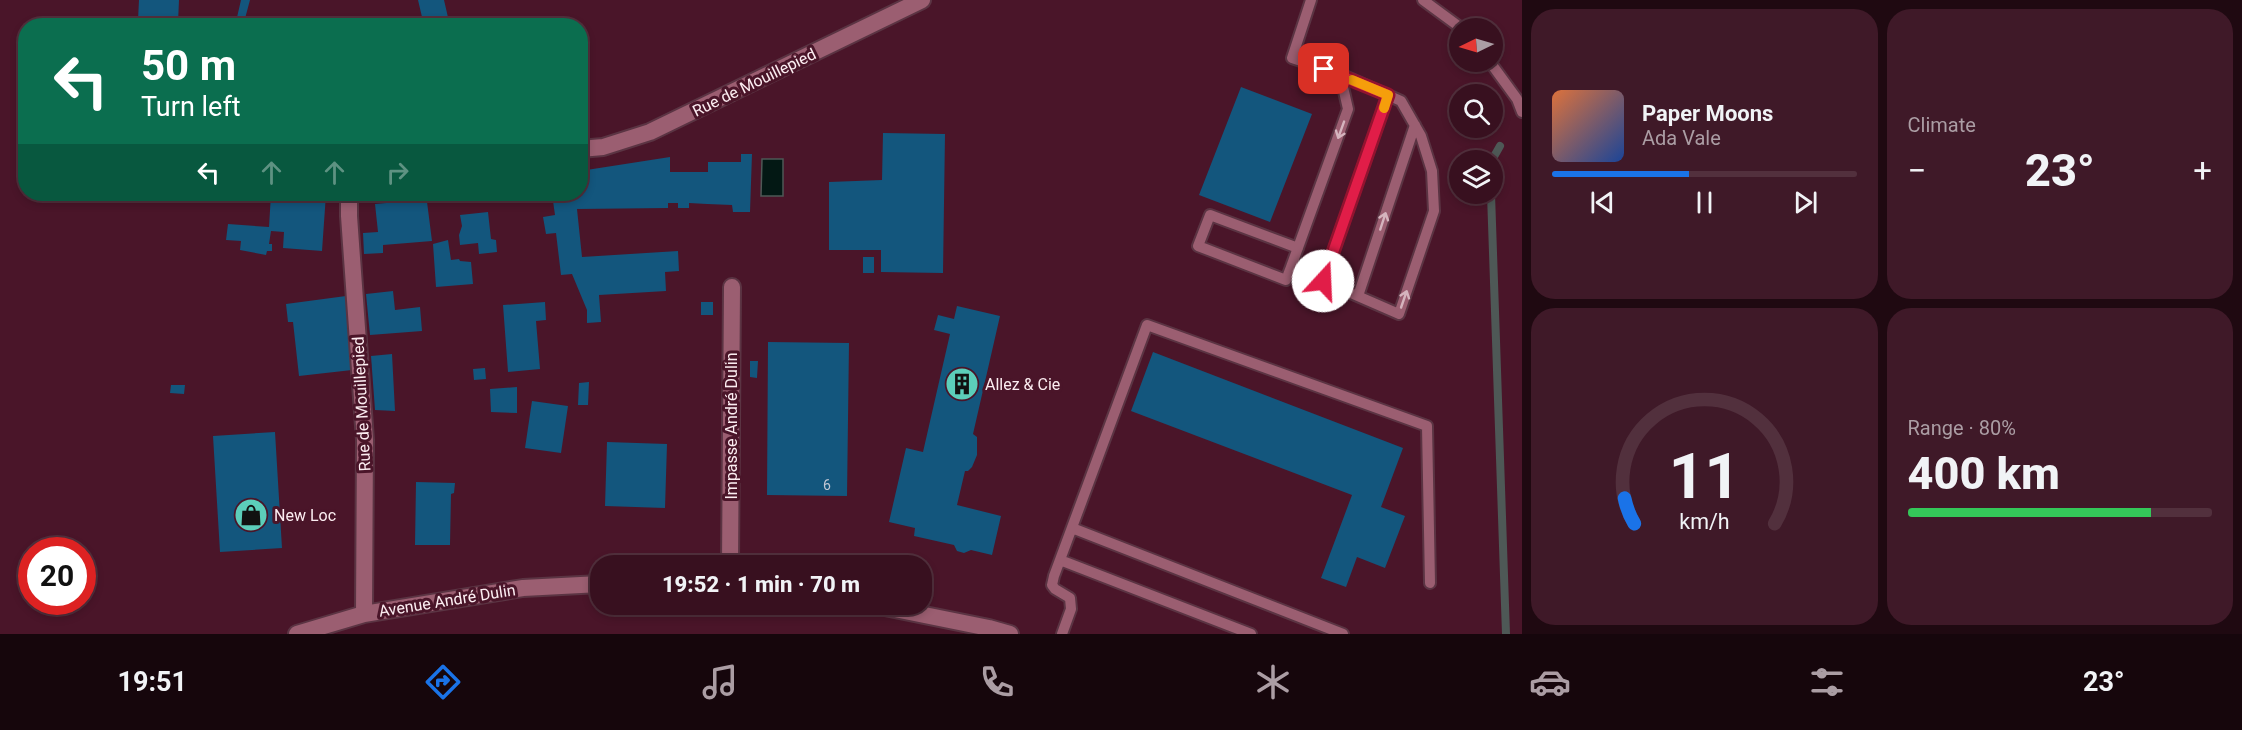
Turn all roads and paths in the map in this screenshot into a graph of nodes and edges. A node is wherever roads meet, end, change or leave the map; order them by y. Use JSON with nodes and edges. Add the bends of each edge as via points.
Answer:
{"nodes":[{"id":1,"x":922,"y":0,"type":"edge"},
{"id":2,"x":1311,"y":0,"type":"edge"},
{"id":3,"x":1423,"y":0,"type":"edge"},
{"id":4,"x":1449,"y":19,"type":"edge"},
{"id":5,"x":1497,"y":72,"type":"edge"},
{"id":6,"x":1340,"y":74,"type":"junction"},
{"id":7,"x":1388,"y":95,"type":"junction"},
{"id":8,"x":1522,"y":112,"type":"edge"},
{"id":9,"x":1415,"y":125,"type":"junction"},
{"id":10,"x":588,"y":148,"type":"edge"},
{"id":11,"x":349,"y":201,"type":"edge"},
{"id":12,"x":1298,"y":248,"type":"junction"},
{"id":13,"x":1291,"y":267,"type":"junction"},
{"id":14,"x":1323,"y":281,"type":"junction"},
{"id":15,"x":732,"y":287,"type":"dead end"},
{"id":16,"x":1358,"y":296,"type":"junction"},
{"id":17,"x":1072,"y":528,"type":"junction"},
{"id":18,"x":730,"y":555,"type":"edge"},
{"id":19,"x":1060,"y":560,"type":"junction"},
{"id":20,"x":1430,"y":583,"type":"dead end"},
{"id":21,"x":590,"y":585,"type":"edge"},
{"id":22,"x":363,"y":614,"type":"junction"},
{"id":23,"x":922,"y":615,"type":"edge"},
{"id":24,"x":1006,"y":633,"type":"edge"},
{"id":25,"x":297,"y":634,"type":"edge"},
{"id":26,"x":1062,"y":634,"type":"edge"},
{"id":27,"x":1251,"y":634,"type":"edge"},
{"id":28,"x":1342,"y":634,"type":"edge"}],
"edges":[{"from":1,"to":10,"type":"street","name":"Rue de Mouillepied","via":[[650,132]]},
{"from":2,"to":6,"type":"lane","via":[[1292,58]]},
{"from":3,"to":4,"type":"lane"},
{"from":5,"to":8,"type":"lane"},
{"from":6,"to":7,"type":"lane"},
{"from":6,"to":12,"type":"lane","one_way":true,"via":[[1348,109]]},
{"from":7,"to":9,"type":"lane","via":[[1401,100]]},
{"from":7,"to":14,"type":"lane"},
{"from":16,"to":9,"type":"lane","one_way":true},
{"from":16,"to":9,"type":"lane","one_way":true,"via":[[1399,314],[1434,211],[1432,171]]},
{"from":11,"to":22,"type":"street","name":"Rue de Mouillepied","via":[[365,440]]},
{"from":12,"to":13,"type":"lane"},
{"from":12,"to":13,"type":"lane","via":[[1210,215],[1198,246],[1286,280]]},
{"from":13,"to":14,"type":"lane"},
{"from":14,"to":16,"type":"lane"},
{"from":15,"to":18,"type":"street","name":"Impasse André Dulin"},
{"from":17,"to":19,"type":"lane"},
{"from":17,"to":20,"type":"lane","via":[[1146,325],[1427,426]]},
{"from":17,"to":28,"type":"lane"},
{"from":19,"to":26,"type":"lane","via":[[1052,585],[1071,603]]},
{"from":19,"to":27,"type":"lane"},
{"from":21,"to":22,"type":"street","name":"Avenue André Dulin","via":[[523,588]]},
{"from":22,"to":25,"type":"street","name":"Avenue André Dulin"},
{"from":23,"to":24,"type":"street"}]}
